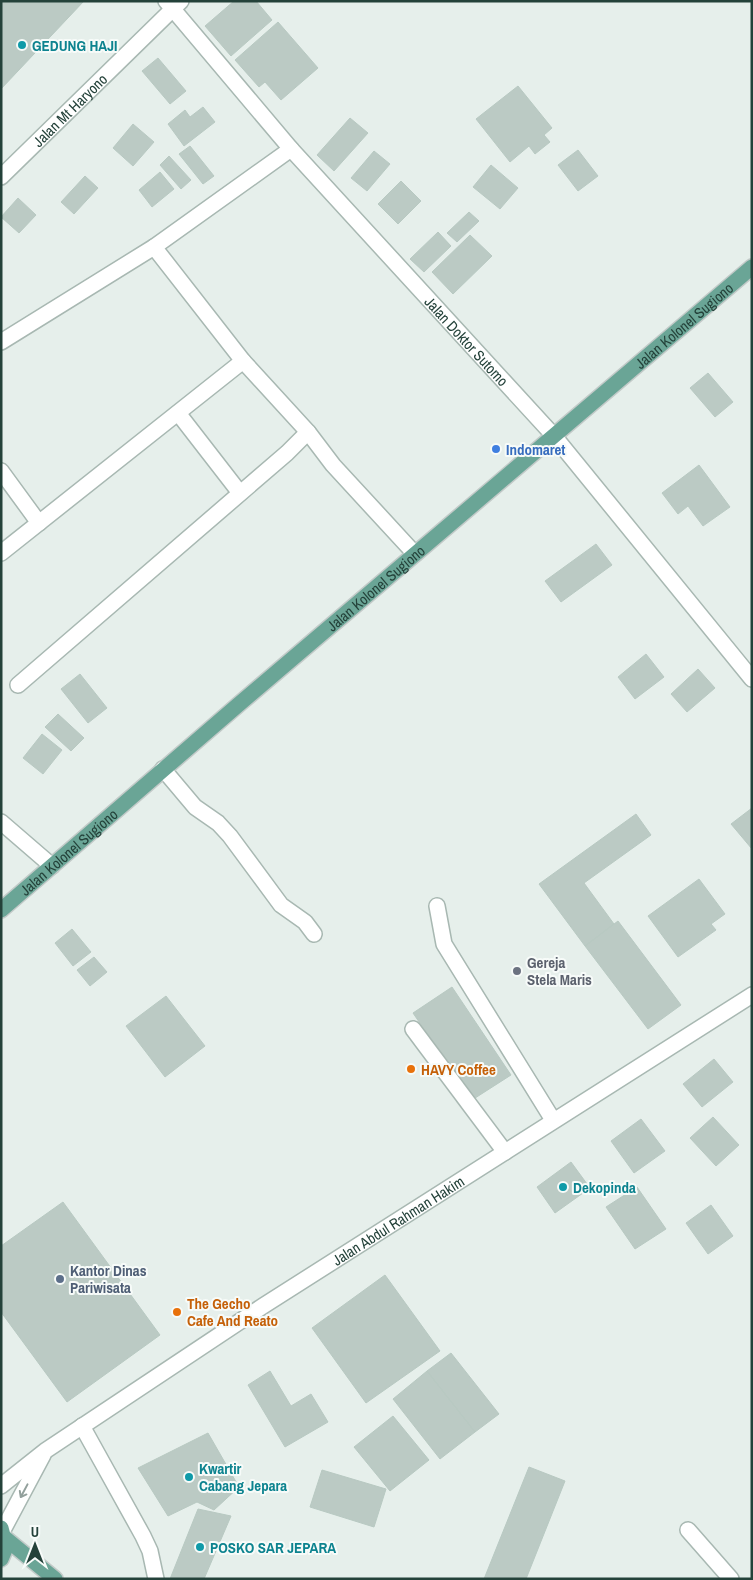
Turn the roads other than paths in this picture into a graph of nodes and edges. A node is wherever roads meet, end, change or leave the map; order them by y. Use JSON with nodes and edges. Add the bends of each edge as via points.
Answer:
{"nodes":[{"id":1,"x":174,"y":4,"type":"edge"},
{"id":2,"x":291,"y":149,"type":"junction"},
{"id":3,"x":1,"y":177,"type":"edge"},
{"id":4,"x":154,"y":247,"type":"junction"},
{"id":5,"x":752,"y":267,"type":"edge"},
{"id":6,"x":1,"y":342,"type":"edge"},
{"id":7,"x":243,"y":361,"type":"junction"},
{"id":8,"x":178,"y":414,"type":"junction"},
{"id":9,"x":308,"y":432,"type":"junction"},
{"id":10,"x":554,"y":436,"type":"junction"},
{"id":11,"x":1,"y":471,"type":"edge"},
{"id":12,"x":240,"y":493,"type":"junction"},
{"id":13,"x":39,"y":523,"type":"junction"},
{"id":14,"x":1,"y":552,"type":"edge"},
{"id":15,"x":415,"y":554,"type":"junction"},
{"id":16,"x":752,"y":679,"type":"edge"},
{"id":17,"x":18,"y":685,"type":"dead end"},
{"id":18,"x":164,"y":769,"type":"junction"},
{"id":19,"x":1,"y":822,"type":"edge"},
{"id":20,"x":52,"y":866,"type":"junction"},
{"id":21,"x":437,"y":906,"type":"dead end"},
{"id":22,"x":1,"y":910,"type":"edge"},
{"id":23,"x":314,"y":934,"type":"dead end"},
{"id":24,"x":752,"y":995,"type":"edge"},
{"id":25,"x":413,"y":1029,"type":"dead end"},
{"id":26,"x":553,"y":1120,"type":"junction"},
{"id":27,"x":505,"y":1152,"type":"junction"},
{"id":28,"x":82,"y":1426,"type":"junction"},
{"id":29,"x":45,"y":1451,"type":"junction"},
{"id":30,"x":1,"y":1486,"type":"edge"},
{"id":31,"x":688,"y":1530,"type":"dead end"},
{"id":32,"x":3,"y":1532,"type":"edge"},
{"id":33,"x":1,"y":1558,"type":"edge"},
{"id":34,"x":55,"y":1579,"type":"edge"},
{"id":35,"x":156,"y":1579,"type":"edge"},
{"id":36,"x":731,"y":1579,"type":"edge"}],
"edges":[{"from":1,"to":2,"type":"street","name":"Jalan Doktor Sutomo"},
{"from":1,"to":3,"type":"street","name":"Jalan Mt Haryono"},
{"from":2,"to":4,"type":"street"},
{"from":2,"to":10,"type":"street","name":"Jalan Doktor Sutomo"},
{"from":4,"to":6,"type":"street"},
{"from":4,"to":7,"type":"street"},
{"from":5,"to":10,"type":"main road","name":"Jalan Kolonel Sugiono"},
{"from":7,"to":8,"type":"street"},
{"from":7,"to":9,"type":"street"},
{"from":8,"to":12,"type":"street"},
{"from":8,"to":13,"type":"street"},
{"from":9,"to":12,"type":"street"},
{"from":9,"to":15,"type":"street","via":[[332,465]]},
{"from":10,"to":15,"type":"main road","name":"Jalan Kolonel Sugiono"},
{"from":10,"to":16,"type":"street","name":"Jalan Doktor Sutomo"},
{"from":11,"to":13,"type":"street"},
{"from":12,"to":17,"type":"street"},
{"from":13,"to":14,"type":"street"},
{"from":15,"to":18,"type":"main road","name":"Jalan Kolonel Sugiono"},
{"from":18,"to":20,"type":"main road","name":"Jalan Kolonel Sugiono"},
{"from":18,"to":23,"type":"street","via":[[195,807],[230,836],[281,905],[305,922]]},
{"from":19,"to":20,"type":"street"},
{"from":20,"to":22,"type":"main road","name":"Jalan Kolonel Sugiono"},
{"from":21,"to":26,"type":"street","via":[[444,944]]},
{"from":24,"to":26,"type":"street","name":"Jalan Abdul Rahman Hakim"},
{"from":25,"to":27,"type":"street"},
{"from":26,"to":27,"type":"street","name":"Jalan Abdul Rahman Hakim"},
{"from":27,"to":28,"type":"street","name":"Jalan Abdul Rahman Hakim"},
{"from":28,"to":29,"type":"street","name":"Jalan Abdul Rahman Hakim"},
{"from":28,"to":35,"type":"street","via":[[143,1536]]},
{"from":29,"to":30,"type":"street","name":"Jalan Abdul Rahman Hakim"},
{"from":29,"to":32,"type":"street","one_way":true},
{"from":31,"to":36,"type":"street"},
{"from":32,"to":33,"type":"main road","via":[[6,1547]]},
{"from":32,"to":34,"type":"main road"}]}
